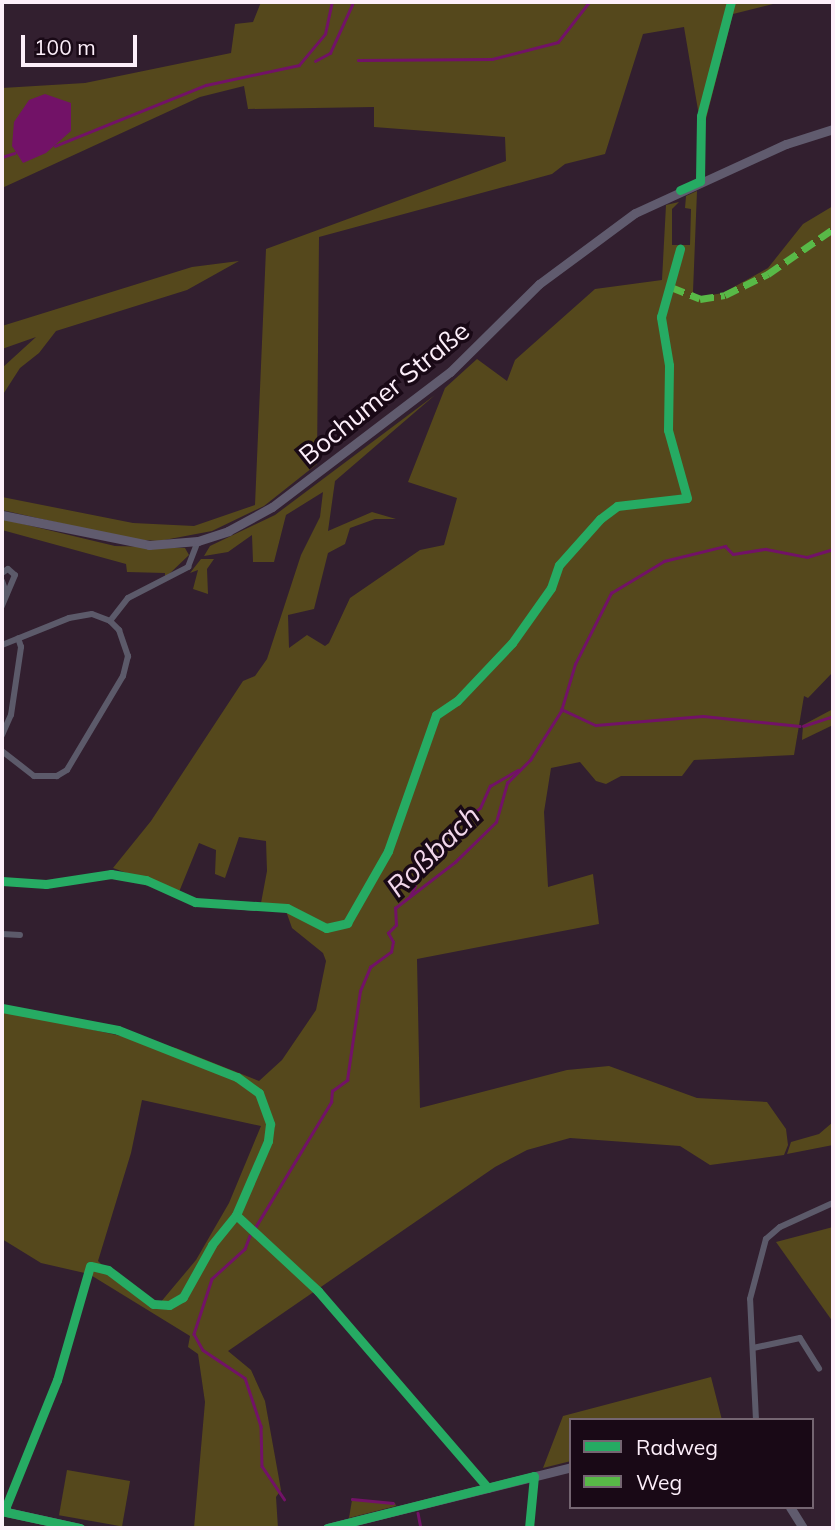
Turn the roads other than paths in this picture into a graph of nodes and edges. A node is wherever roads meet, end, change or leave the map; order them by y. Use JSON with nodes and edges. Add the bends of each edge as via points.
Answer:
{"nodes":[{"id":1,"x":833,"y":129,"type":"edge"},
{"id":2,"x":2,"y":515,"type":"edge"},
{"id":3,"x":198,"y":541,"type":"junction"},
{"id":4,"x":2,"y":573,"type":"edge"},
{"id":5,"x":2,"y":581,"type":"edge"},
{"id":6,"x":6,"y":592,"type":"junction"},
{"id":7,"x":2,"y":606,"type":"edge"},
{"id":8,"x":110,"y":621,"type":"junction"},
{"id":9,"x":18,"y":638,"type":"junction"},
{"id":10,"x":2,"y":645,"type":"edge"},
{"id":11,"x":2,"y":736,"type":"edge"},
{"id":12,"x":2,"y":751,"type":"edge"},
{"id":13,"x":2,"y":881,"type":"edge"},
{"id":14,"x":255,"y":908,"type":"dead end"},
{"id":15,"x":2,"y":934,"type":"edge"},
{"id":16,"x":20,"y":935,"type":"dead end"},
{"id":17,"x":833,"y":1203,"type":"edge"},
{"id":18,"x":752,"y":1348,"type":"junction"},
{"id":19,"x":819,"y":1368,"type":"dead end"},
{"id":20,"x":756,"y":1418,"type":"edge"},
{"id":21,"x":569,"y":1468,"type":"edge"},
{"id":22,"x":791,"y":1509,"type":"edge"},
{"id":23,"x":2,"y":1511,"type":"edge"},
{"id":24,"x":80,"y":1528,"type":"edge"},
{"id":25,"x":327,"y":1528,"type":"edge"},
{"id":26,"x":803,"y":1528,"type":"edge"}],
"edges":[{"from":1,"to":3,"type":"main road","name":"Bochumer Straße","via":[[786,144],[635,213],[539,285],[450,372],[305,483],[255,517]]},
{"from":2,"to":3,"type":"main road","name":"Bochumer Straße","via":[[128,543]]},
{"from":3,"to":8,"type":"street","via":[[188,567],[134,594]]},
{"from":4,"to":6,"type":"street","via":[[8,569],[15,575]]},
{"from":5,"to":6,"type":"street"},
{"from":6,"to":7,"type":"street"},
{"from":8,"to":9,"type":"street","via":[[80,615]]},
{"from":8,"to":12,"type":"street","via":[[126,643],[127,670],[75,763],[57,776],[41,778],[22,770]]},
{"from":9,"to":10,"type":"street"},
{"from":9,"to":11,"type":"street","via":[[21,647],[11,715]]},
{"from":13,"to":14,"type":"street","via":[[46,884],[111,874],[146,880],[195,902]]},
{"from":15,"to":16,"type":"street"},
{"from":17,"to":18,"type":"street","via":[[780,1227],[766,1240],[750,1299]]},
{"from":18,"to":19,"type":"street","via":[[800,1338]]},
{"from":18,"to":20,"type":"street"},
{"from":21,"to":25,"type":"main road"},
{"from":22,"to":26,"type":"main road"},
{"from":23,"to":24,"type":"main road"}]}
